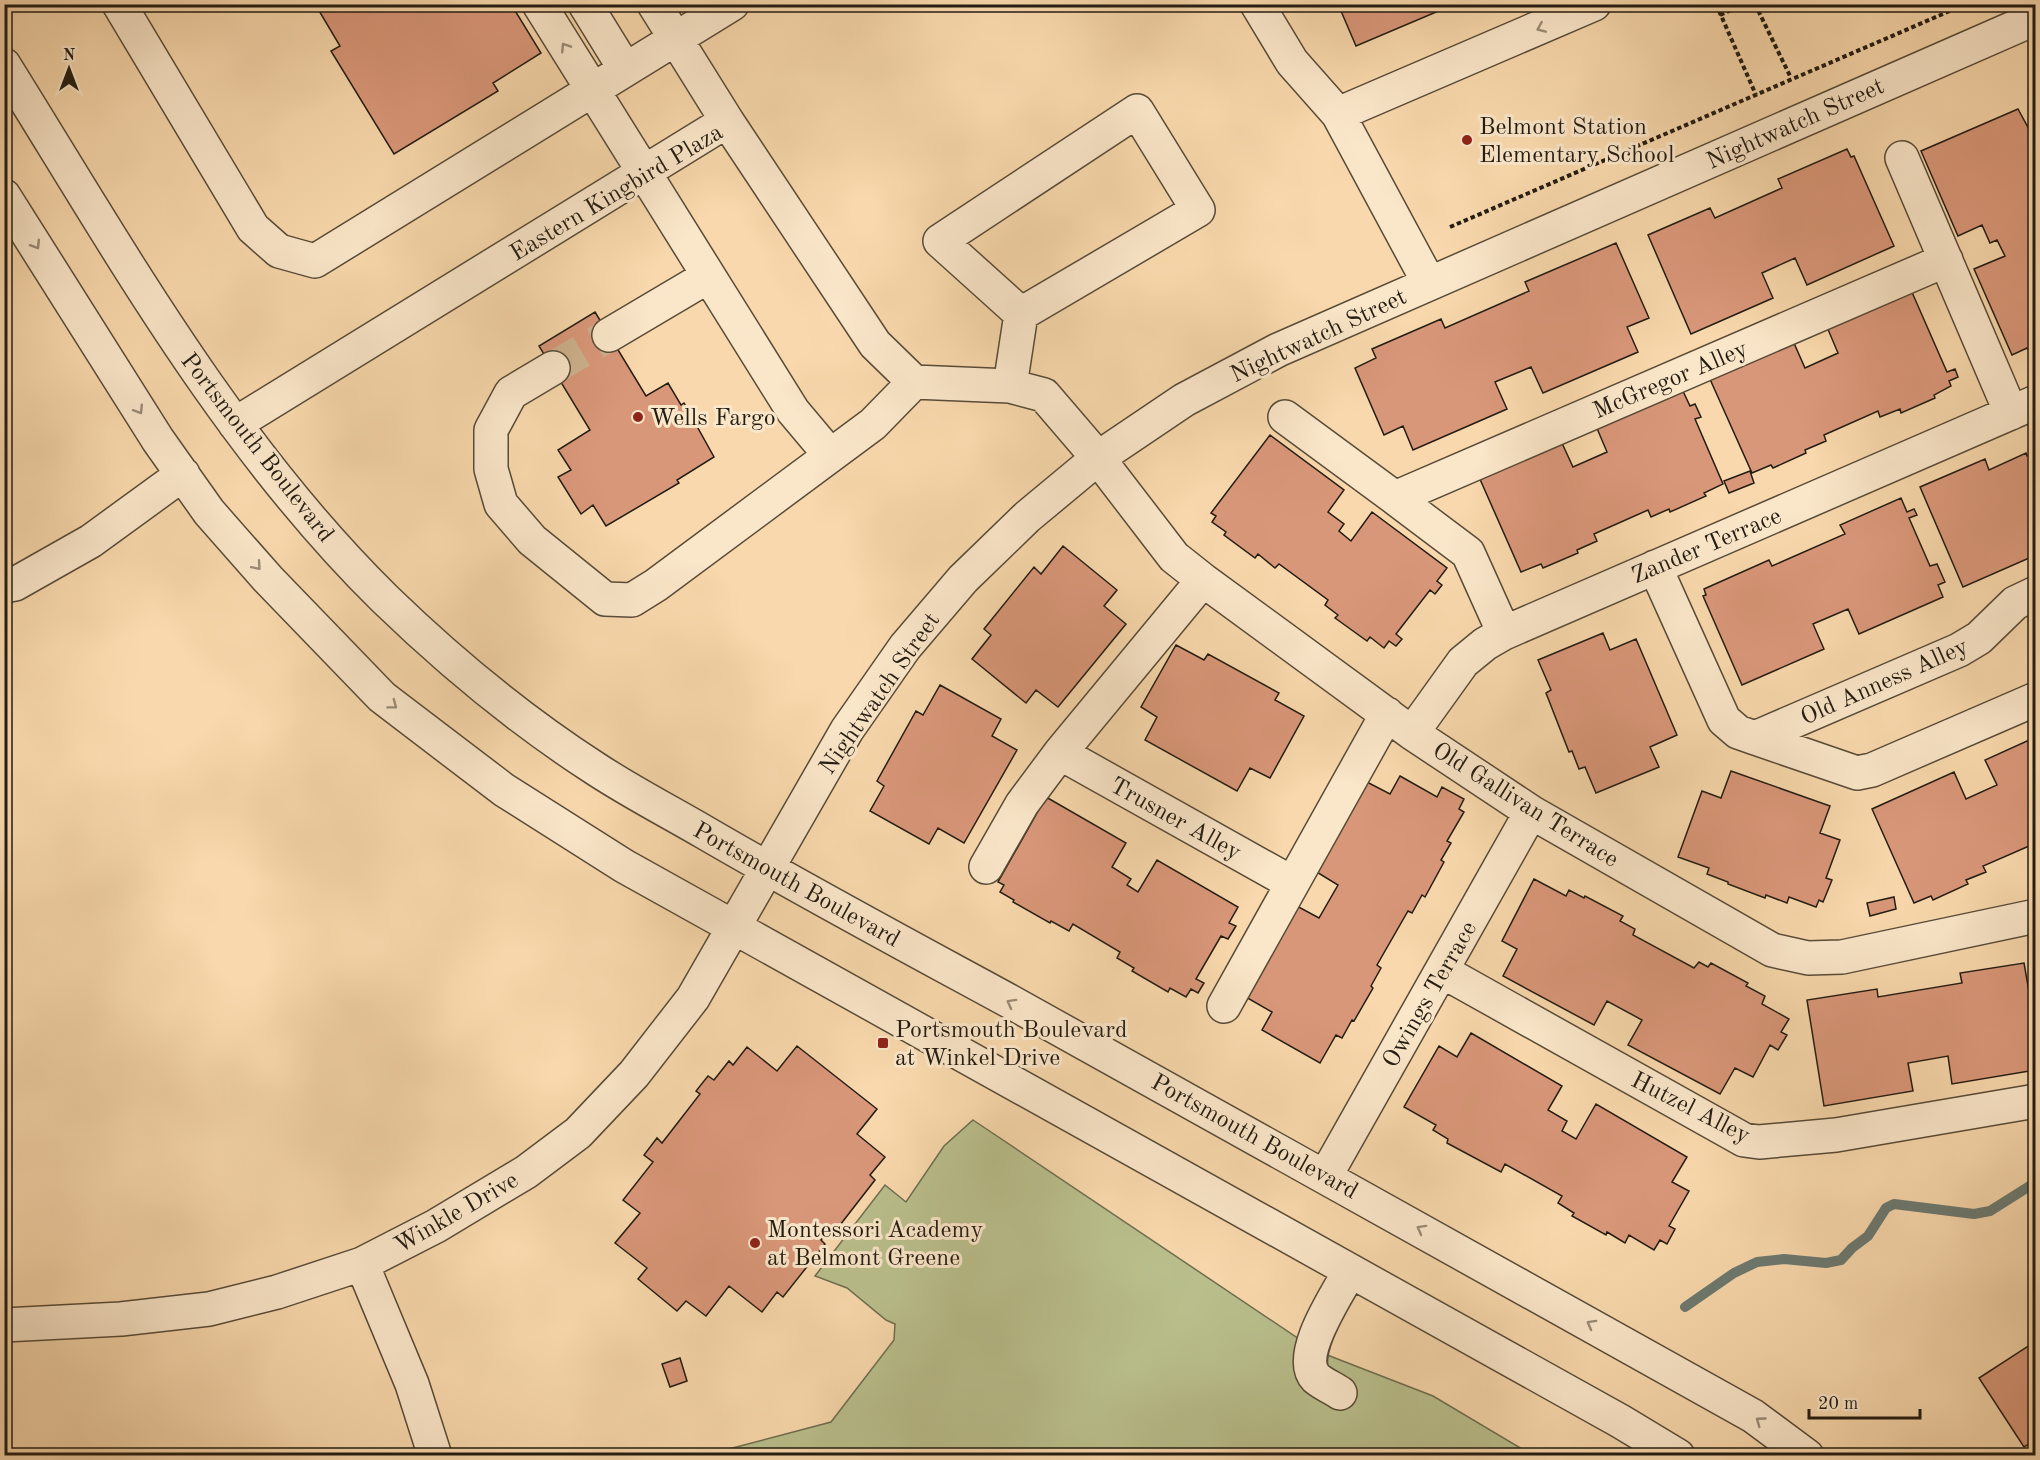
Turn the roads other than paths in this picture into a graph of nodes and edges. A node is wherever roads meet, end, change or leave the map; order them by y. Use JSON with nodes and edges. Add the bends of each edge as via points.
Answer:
{"nodes":[{"id":1,"x":119,"y":4,"type":"edge"},
{"id":2,"x":539,"y":4,"type":"edge"},
{"id":3,"x":585,"y":4,"type":"edge"},
{"id":4,"x":654,"y":4,"type":"edge"},
{"id":5,"x":732,"y":4,"type":"edge"},
{"id":6,"x":1257,"y":4,"type":"edge"},
{"id":7,"x":1594,"y":4,"type":"edge"},
{"id":8,"x":2032,"y":28,"type":"edge"},
{"id":9,"x":675,"y":39,"type":"junction"},
{"id":10,"x":4,"y":65,"type":"edge"},
{"id":11,"x":625,"y":69,"type":"junction"},
{"id":12,"x":592,"y":89,"type":"junction"},
{"id":13,"x":1338,"y":114,"type":"junction"},
{"id":14,"x":727,"y":121,"type":"junction"},
{"id":15,"x":1902,"y":158,"type":"dead end"},
{"id":16,"x":644,"y":173,"type":"junction"},
{"id":17,"x":4,"y":196,"type":"edge"},
{"id":18,"x":1946,"y":260,"type":"junction"},
{"id":19,"x":707,"y":277,"type":"junction"},
{"id":20,"x":1429,"y":283,"type":"junction"},
{"id":21,"x":1021,"y":314,"type":"junction"},
{"id":22,"x":609,"y":335,"type":"tunnel mouth"},
{"id":23,"x":553,"y":368,"type":"tunnel mouth"},
{"id":24,"x":914,"y":382,"type":"junction"},
{"id":25,"x":1010,"y":387,"type":"junction"},
{"id":26,"x":2023,"y":408,"type":"edge"},
{"id":27,"x":1285,"y":417,"type":"dead end"},
{"id":28,"x":235,"y":424,"type":"junction"},
{"id":29,"x":830,"y":455,"type":"junction"},
{"id":30,"x":1098,"y":458,"type":"junction"},
{"id":31,"x":183,"y":474,"type":"junction"},
{"id":32,"x":1395,"y":498,"type":"junction"},
{"id":33,"x":1655,"y":567,"type":"junction"},
{"id":34,"x":1203,"y":580,"type":"junction"},
{"id":35,"x":4,"y":586,"type":"edge"},
{"id":36,"x":2036,"y":593,"type":"edge"},
{"id":37,"x":1504,"y":633,"type":"junction"},
{"id":38,"x":2036,"y":699,"type":"edge"},
{"id":39,"x":1399,"y":724,"type":"junction"},
{"id":40,"x":1755,"y":738,"type":"junction"},
{"id":41,"x":1060,"y":753,"type":"junction"},
{"id":42,"x":1531,"y":812,"type":"junction"},
{"id":43,"x":986,"y":867,"type":"dead end"},
{"id":44,"x":766,"y":869,"type":"junction"},
{"id":45,"x":1292,"y":884,"type":"junction"},
{"id":46,"x":2036,"y":916,"type":"edge"},
{"id":47,"x":733,"y":927,"type":"junction"},
{"id":48,"x":1442,"y":972,"type":"junction"},
{"id":49,"x":1224,"y":1006,"type":"dead end"},
{"id":50,"x":2036,"y":1101,"type":"edge"},
{"id":51,"x":1326,"y":1175,"type":"junction"},
{"id":52,"x":362,"y":1264,"type":"junction"},
{"id":53,"x":1350,"y":1271,"type":"junction"},
{"id":54,"x":4,"y":1325,"type":"edge"},
{"id":55,"x":1340,"y":1393,"type":"dead end"},
{"id":56,"x":435,"y":1455,"type":"edge"},
{"id":57,"x":1678,"y":1455,"type":"edge"},
{"id":58,"x":1808,"y":1455,"type":"edge"}],
"edges":[{"from":1,"to":12,"type":"street","via":[[253,228],[279,251],[315,261]]},
{"from":12,"to":2,"type":"street","one_way":true},
{"from":3,"to":11,"type":"street"},
{"from":4,"to":9,"type":"street"},
{"from":5,"to":9,"type":"street"},
{"from":6,"to":13,"type":"street","via":[[1292,62]]},
{"from":7,"to":13,"type":"street","one_way":true},
{"from":8,"to":20,"type":"street","name":"Nightwatch Street"},
{"from":9,"to":11,"type":"street"},
{"from":9,"to":14,"type":"street"},
{"from":10,"to":28,"type":"street","name":"Portsmouth Boulevard","via":[[188,360]]},
{"from":11,"to":12,"type":"street"},
{"from":12,"to":16,"type":"street"},
{"from":13,"to":20,"type":"street"},
{"from":14,"to":16,"type":"street","name":"Eastern Kingbird Plaza"},
{"from":14,"to":24,"type":"street","name":"Eastern Kingbird Plaza","via":[[875,344]]},
{"from":15,"to":18,"type":"street"},
{"from":16,"to":19,"type":"street"},
{"from":16,"to":28,"type":"street","name":"Eastern Kingbird Plaza"},
{"from":17,"to":31,"type":"street","one_way":true},
{"from":18,"to":26,"type":"street"},
{"from":18,"to":32,"type":"street","name":"McGregor Alley"},
{"from":19,"to":22,"type":"street"},
{"from":19,"to":29,"type":"street","via":[[793,411]]},
{"from":20,"to":30,"type":"street","name":"Nightwatch Street","via":[[1278,350],[1184,400]]},
{"from":21,"to":21,"type":"street","via":[[940,242],[1137,111],[1198,210]]},
{"from":21,"to":25,"type":"street"},
{"from":23,"to":29,"type":"street","via":[[511,393],[491,430],[491,469],[501,504],[532,540],[605,599],[632,600],[656,585]]},
{"from":24,"to":25,"type":"street"},
{"from":24,"to":29,"type":"street","via":[[873,424]]},
{"from":25,"to":30,"type":"street","via":[[1044,395]]},
{"from":26,"to":33,"type":"street","name":"Zander Terrace"},
{"from":27,"to":32,"type":"street"},
{"from":28,"to":44,"type":"street","name":"Portsmouth Boulevard","via":[[329,541],[453,661],[600,772]]},
{"from":30,"to":34,"type":"street","name":"Old Gallivan Terrace","via":[[1174,557]]},
{"from":30,"to":44,"type":"street","name":"Nightwatch Street","via":[[1027,517],[963,579],[905,647],[847,730]]},
{"from":31,"to":35,"type":"street","via":[[91,541],[15,584]]},
{"from":31,"to":47,"type":"street","one_way":true,"via":[[209,512],[268,579],[382,697],[504,790],[624,866]]},
{"from":32,"to":37,"type":"street","via":[[1468,553]]},
{"from":33,"to":37,"type":"street","name":"Zander Terrace"},
{"from":33,"to":40,"type":"street","name":"Old Anness Alley","via":[[1724,720],[1738,732]]},
{"from":34,"to":39,"type":"street","name":"Old Gallivan Terrace"},
{"from":34,"to":41,"type":"street"},
{"from":36,"to":40,"type":"street","name":"Old Anness Alley","via":[[2015,603],[1979,638],[1959,650]]},
{"from":37,"to":39,"type":"street","name":"Zander Terrace","via":[[1463,662]]},
{"from":38,"to":40,"type":"street","name":"Old Anness Alley","via":[[1872,770],[1857,772]]},
{"from":39,"to":42,"type":"street","name":"Old Gallivan Terrace"},
{"from":39,"to":45,"type":"street"},
{"from":41,"to":43,"type":"street","via":[[1022,804]]},
{"from":41,"to":45,"type":"street","name":"Trusner Alley"},
{"from":42,"to":46,"type":"street","name":"Old Gallivan Terrace","via":[[1772,950],[1808,958],[1842,957]]},
{"from":42,"to":48,"type":"street","name":"Owings Terrace"},
{"from":44,"to":47,"type":"street","name":"Winkle Drive"},
{"from":51,"to":44,"type":"street","name":"Portsmouth Boulevard","one_way":true},
{"from":45,"to":49,"type":"street"},
{"from":47,"to":52,"type":"street","name":"Winkle Drive","via":[[693,998],[634,1074],[578,1133],[526,1172],[436,1226]]},
{"from":47,"to":53,"type":"street"},
{"from":48,"to":50,"type":"street","name":"Hutzel Alley","via":[[1744,1140],[1836,1135]]},
{"from":48,"to":51,"type":"street","name":"Owings Terrace"},
{"from":58,"to":51,"type":"street","name":"Portsmouth Boulevard","one_way":true,"via":[[1753,1416]]},
{"from":52,"to":54,"type":"street","name":"Winkle Drive","via":[[209,1309],[121,1319]]},
{"from":52,"to":56,"type":"street","via":[[412,1384]]},
{"from":53,"to":55,"type":"street","via":[[1315,1337],[1309,1359],[1315,1377]]},
{"from":53,"to":57,"type":"street"}]}
